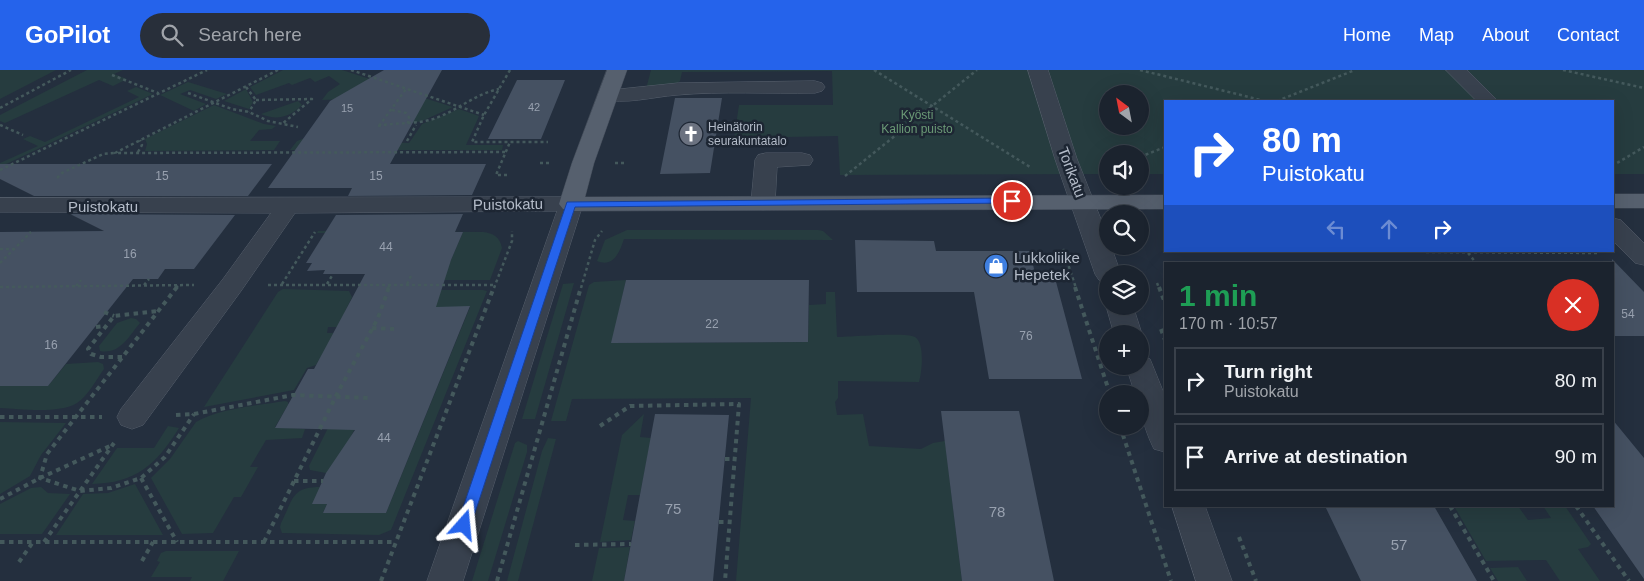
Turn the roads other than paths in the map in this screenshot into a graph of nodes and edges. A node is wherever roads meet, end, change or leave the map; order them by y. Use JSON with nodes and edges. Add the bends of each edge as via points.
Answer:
{"nodes":[{"id":1,"x":617,"y":70,"type":"edge"},
{"id":2,"x":1038,"y":70,"type":"edge"},
{"id":3,"x":1456,"y":70,"type":"edge"},
{"id":4,"x":815,"y":87,"type":"dead end"},
{"id":5,"x":608,"y":95,"type":"junction"},
{"id":6,"x":1487,"y":100,"type":"edge"},
{"id":7,"x":802,"y":160,"type":"dead end"},
{"id":8,"x":1644,"y":200,"type":"edge"},
{"id":9,"x":1614,"y":201,"type":"edge"},
{"id":10,"x":1083,"y":202,"type":"junction"},
{"id":11,"x":1164,"y":202,"type":"edge"},
{"id":12,"x":763,"y":203,"type":"junction"},
{"id":13,"x":571,"y":204,"type":"junction"},
{"id":14,"x":0,"y":205,"type":"edge"},
{"id":15,"x":288,"y":206,"type":"junction"},
{"id":16,"x":1614,"y":227,"type":"edge"},
{"id":17,"x":1644,"y":256,"type":"edge"},
{"id":18,"x":1105,"y":265,"type":"edge"},
{"id":19,"x":1143,"y":375,"type":"edge"},
{"id":20,"x":132,"y":417,"type":"road end"},
{"id":21,"x":1164,"y":437,"type":"edge"},
{"id":22,"x":1188,"y":507,"type":"edge"},
{"id":23,"x":445,"y":581,"type":"edge"},
{"id":24,"x":1214,"y":581,"type":"edge"}],
"edges":[{"from":1,"to":5,"type":"main road"},
{"from":2,"to":10,"type":"street","name":"Torikatu"},
{"from":3,"to":6,"type":"street"},
{"from":4,"to":5,"type":"street","via":[[678,89]]},
{"from":5,"to":13,"type":"main road"},
{"from":7,"to":12,"type":"street","via":[[766,160]]},
{"from":8,"to":9,"type":"main road"},
{"from":10,"to":11,"type":"main road","name":"Puistokatu"},
{"from":10,"to":12,"type":"main road","name":"Puistokatu"},
{"from":10,"to":18,"type":"street","name":"Torikatu"},
{"from":12,"to":13,"type":"main road","name":"Puistokatu"},
{"from":13,"to":15,"type":"street","name":"Puistokatu"},
{"from":13,"to":23,"type":"street"},
{"from":14,"to":15,"type":"street","name":"Puistokatu"},
{"from":15,"to":20,"type":"street"},
{"from":16,"to":17,"type":"street"},
{"from":19,"to":21,"type":"street"},
{"from":22,"to":24,"type":"street"}]}
